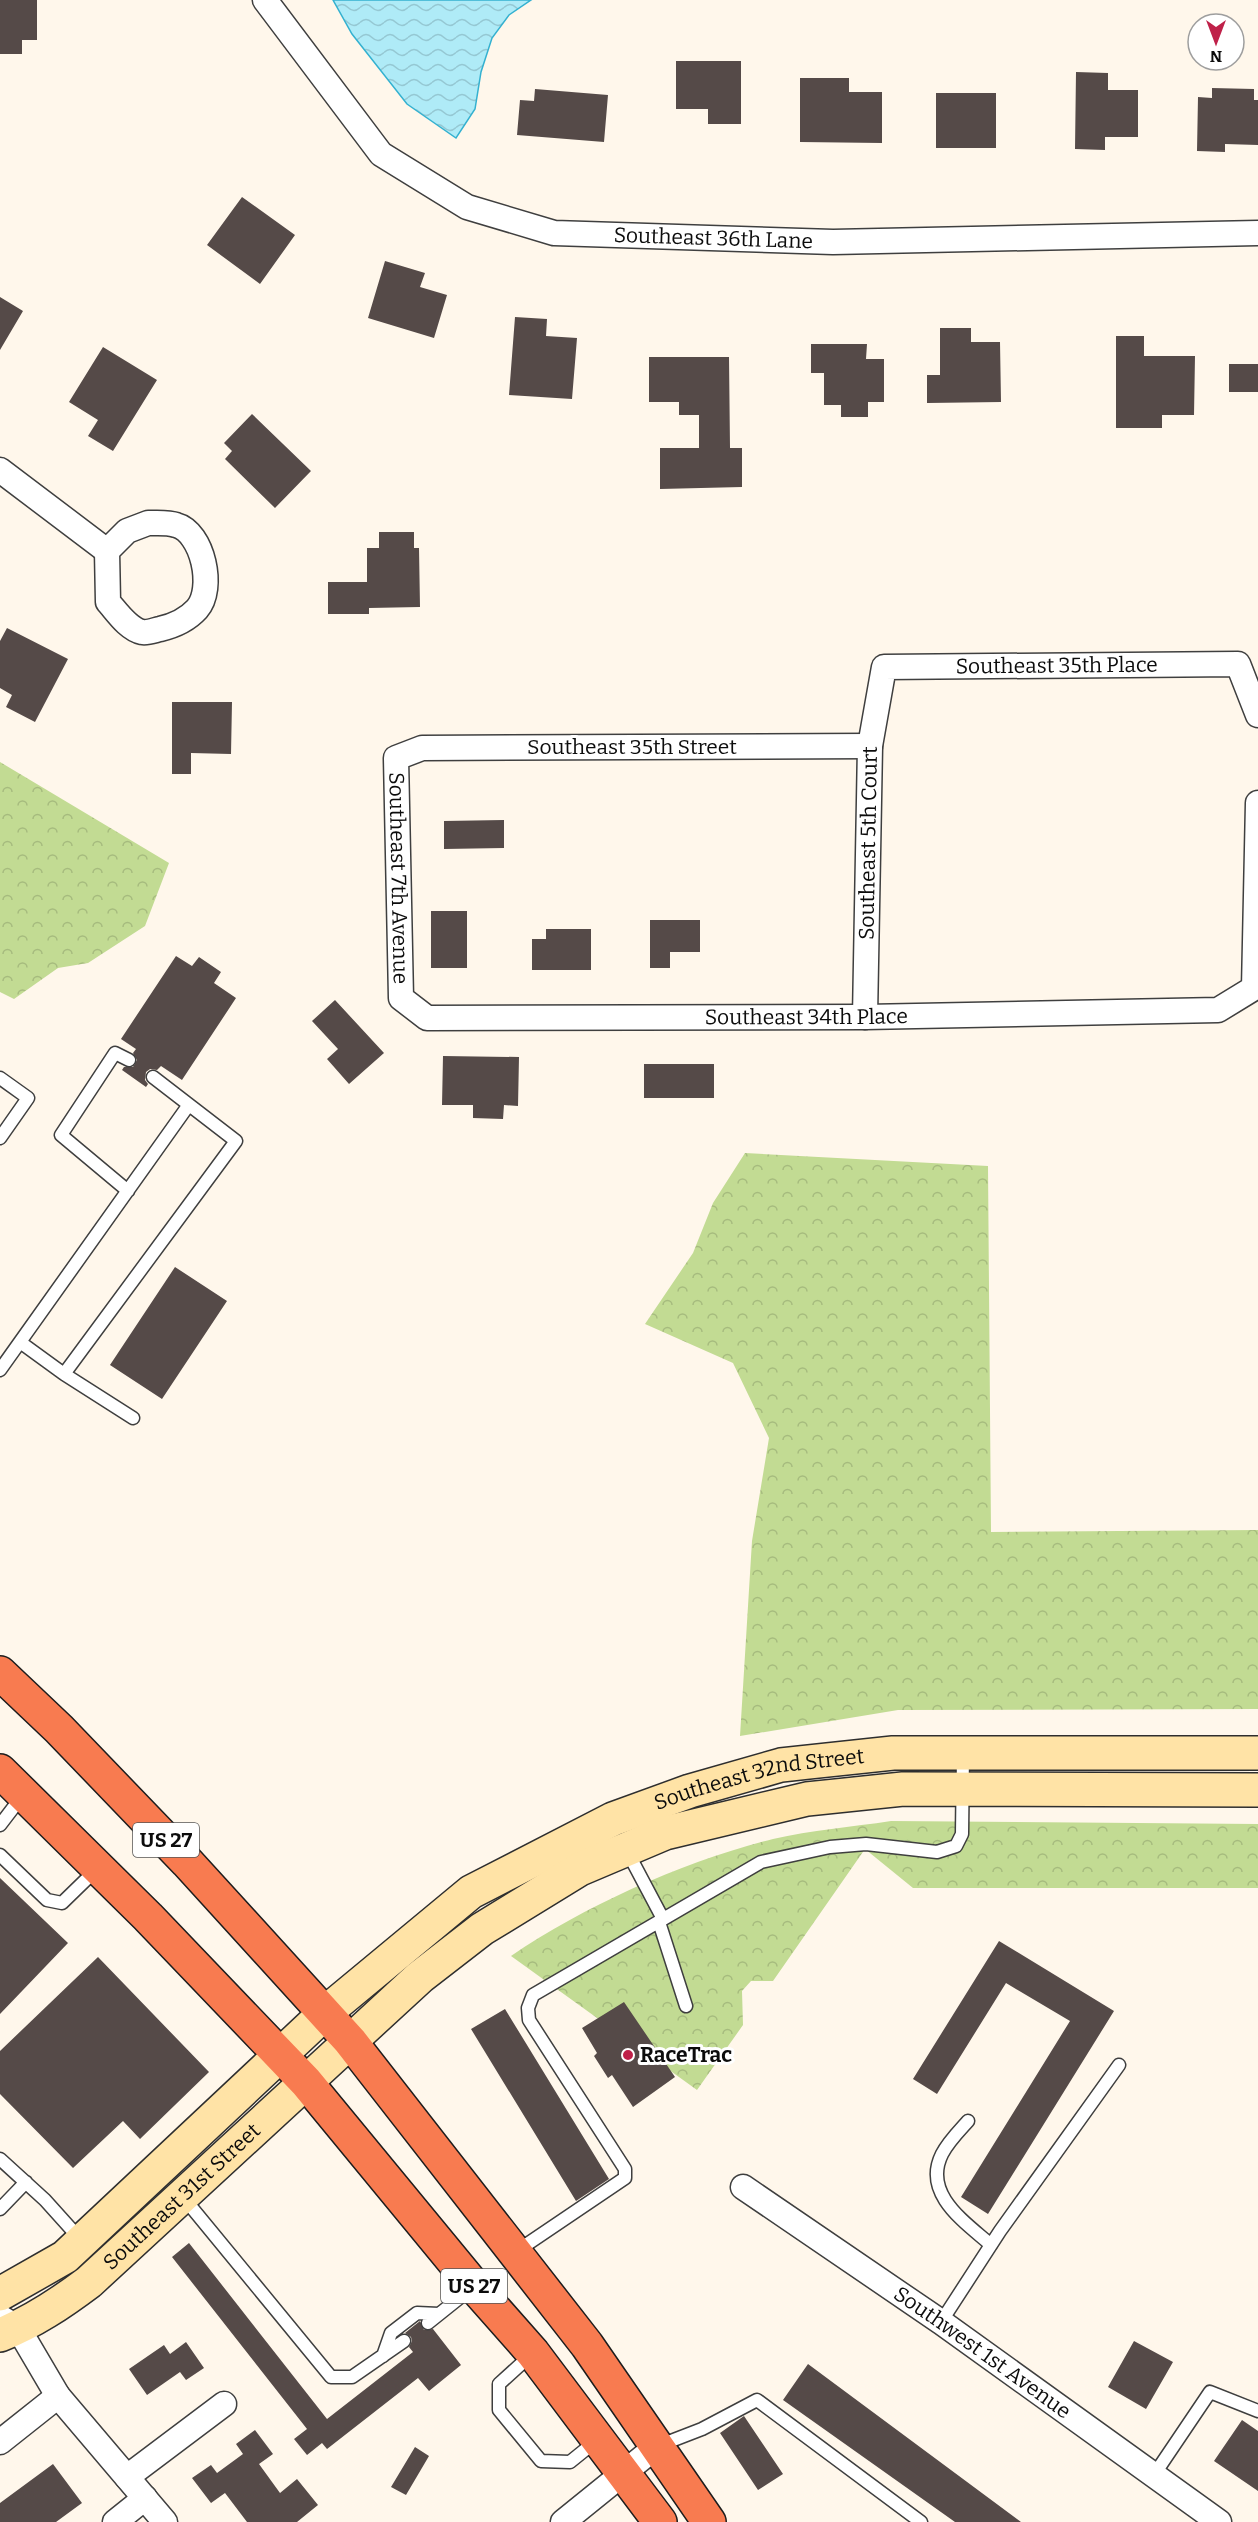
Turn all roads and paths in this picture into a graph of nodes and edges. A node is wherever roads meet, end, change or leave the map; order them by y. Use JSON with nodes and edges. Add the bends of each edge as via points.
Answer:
{"nodes":[{"id":1,"x":265,"y":0,"type":"edge"},
{"id":2,"x":1258,"y":233,"type":"edge"},
{"id":3,"x":0,"y":470,"type":"edge"},
{"id":4,"x":107,"y":551,"type":"junction"},
{"id":5,"x":883,"y":671,"type":"joint"},
{"id":6,"x":1258,"y":715,"type":"edge"},
{"id":7,"x":870,"y":746,"type":"junction"},
{"id":8,"x":396,"y":758,"type":"joint"},
{"id":9,"x":1258,"y":804,"type":"edge"},
{"id":10,"x":401,"y":998,"type":"joint"},
{"id":11,"x":865,"y":1017,"type":"junction"},
{"id":12,"x":129,"y":1060,"type":"dead end"},
{"id":13,"x":153,"y":1077,"type":"dead end"},
{"id":14,"x":0,"y":1078,"type":"edge"},
{"id":15,"x":188,"y":1106,"type":"junction"},
{"id":16,"x":0,"y":1138,"type":"edge"},
{"id":17,"x":128,"y":1191,"type":"junction"},
{"id":18,"x":20,"y":1342,"type":"junction"},
{"id":19,"x":0,"y":1370,"type":"edge"},
{"id":20,"x":64,"y":1374,"type":"junction"},
{"id":21,"x":133,"y":1418,"type":"dead end"},
{"id":22,"x":0,"y":1673,"type":"edge"},
{"id":23,"x":963,"y":1753,"type":"junction"},
{"id":24,"x":1258,"y":1753,"type":"edge"},
{"id":25,"x":0,"y":1771,"type":"edge"},
{"id":26,"x":963,"y":1788,"type":"junction"},
{"id":27,"x":1258,"y":1790,"type":"edge"},
{"id":28,"x":24,"y":1793,"type":"junction"},
{"id":29,"x":0,"y":1825,"type":"edge"},
{"id":30,"x":626,"y":1849,"type":"junction"},
{"id":31,"x":0,"y":1855,"type":"edge"},
{"id":32,"x":98,"y":1867,"type":"junction"},
{"id":33,"x":661,"y":1920,"type":"junction"},
{"id":34,"x":686,"y":2006,"type":"dead end"},
{"id":35,"x":325,"y":2013,"type":"junction"},
{"id":36,"x":350,"y":2041,"type":"junction"},
{"id":37,"x":281,"y":2056,"type":"junction"},
{"id":38,"x":1119,"y":2065,"type":"dead end"},
{"id":39,"x":306,"y":2082,"type":"junction"},
{"id":40,"x":968,"y":2121,"type":"dead end"},
{"id":41,"x":0,"y":2159,"type":"edge"},
{"id":42,"x":26,"y":2182,"type":"junction"},
{"id":43,"x":743,"y":2187,"type":"dead end"},
{"id":44,"x":183,"y":2196,"type":"junction"},
{"id":45,"x":0,"y":2209,"type":"edge"},
{"id":46,"x":82,"y":2241,"type":"junction"},
{"id":47,"x":991,"y":2245,"type":"junction"},
{"id":48,"x":515,"y":2253,"type":"junction"},
{"id":49,"x":474,"y":2286,"type":"junction"},
{"id":50,"x":0,"y":2294,"type":"edge"},
{"id":51,"x":439,"y":2314,"type":"junction"},
{"id":52,"x":941,"y":2322,"type":"junction"},
{"id":53,"x":428,"y":2323,"type":"dead end"},
{"id":54,"x":6,"y":2327,"type":"edge"},
{"id":55,"x":404,"y":2341,"type":"dead end"},
{"id":56,"x":533,"y":2353,"type":"junction"},
{"id":57,"x":383,"y":2356,"type":"junction"},
{"id":58,"x":58,"y":2396,"type":"junction"},
{"id":59,"x":224,"y":2404,"type":"dead end"},
{"id":60,"x":1258,"y":2411,"type":"edge"},
{"id":61,"x":598,"y":2439,"type":"junction"},
{"id":62,"x":0,"y":2442,"type":"edge"},
{"id":63,"x":657,"y":2446,"type":"junction"},
{"id":64,"x":625,"y":2473,"type":"junction"},
{"id":65,"x":1154,"y":2475,"type":"junction"},
{"id":66,"x":127,"y":2477,"type":"junction"},
{"id":67,"x":145,"y":2498,"type":"junction"},
{"id":68,"x":569,"y":2520,"type":"edge"},
{"id":69,"x":115,"y":2522,"type":"edge"},
{"id":70,"x":165,"y":2522,"type":"edge"},
{"id":71,"x":660,"y":2522,"type":"edge"},
{"id":72,"x":708,"y":2522,"type":"edge"},
{"id":73,"x":921,"y":2522,"type":"edge"},
{"id":74,"x":1219,"y":2522,"type":"edge"}],
"edges":[{"from":1,"to":2,"type":"street","name":"Southeast 36th Lane","via":[[381,154],[467,207],[554,233],[833,242]]},
{"from":3,"to":4,"type":"street"},
{"from":4,"to":4,"type":"street","via":[[108,602],[130,627],[144,633],[174,626],[198,608],[205,574],[202,555],[191,533],[176,525],[148,523],[127,531]]},
{"from":5,"to":6,"type":"street","name":"Southeast 35th Place","via":[[884,667],[1238,664]]},
{"from":5,"to":7,"type":"street","name":"Southeast 5th Court"},
{"from":7,"to":8,"type":"street","name":"Southeast 35th Street","via":[[422,748]]},
{"from":7,"to":11,"type":"street","name":"Southeast 5th Court"},
{"from":8,"to":10,"type":"street","name":"Southeast 7th Avenue"},
{"from":9,"to":11,"type":"street","name":"Southeast 34th Place","via":[[1254,988],[1218,1010]]},
{"from":10,"to":11,"type":"street","name":"Southeast 34th Place","via":[[427,1018]]},
{"from":12,"to":17,"type":"lane","via":[[115,1053],[61,1135]]},
{"from":13,"to":15,"type":"lane"},
{"from":14,"to":16,"type":"lane","via":[[28,1098]]},
{"from":15,"to":17,"type":"lane"},
{"from":15,"to":20,"type":"lane","via":[[236,1141]]},
{"from":17,"to":18,"type":"lane"},
{"from":18,"to":19,"type":"lane"},
{"from":18,"to":20,"type":"lane"},
{"from":20,"to":21,"type":"lane"},
{"from":22,"to":35,"type":"highway","number":"US 27","via":[[188,1862]]},
{"from":23,"to":24,"type":"main road","name":"Southeast 32nd Street"},
{"from":23,"to":26,"type":"lane"},
{"from":23,"to":35,"type":"main road","name":"Southeast 32nd Street","via":[[893,1753],[781,1766],[690,1791],[613,1819],[471,1892]]},
{"from":25,"to":28,"type":"highway","number":"US 27"},
{"from":26,"to":27,"type":"main road","name":"Southeast 32nd Street"},
{"from":26,"to":30,"type":"main road","name":"Southeast 32nd Street","via":[[903,1789],[807,1799],[665,1833]]},
{"from":26,"to":33,"type":"lane","via":[[962,1834],[956,1846],[937,1852],[866,1844],[761,1862]]},
{"from":28,"to":29,"type":"lane"},
{"from":28,"to":32,"type":"highway","number":"US 27"},
{"from":30,"to":33,"type":"lane"},
{"from":30,"to":36,"type":"main road","name":"Southeast 32nd Street","via":[[580,1869],[482,1929],[420,1977]]},
{"from":31,"to":32,"type":"lane","via":[[47,1900],[62,1903]]},
{"from":32,"to":37,"type":"highway","number":"US 27"},
{"from":33,"to":34,"type":"lane"},
{"from":33,"to":48,"type":"lane","via":[[533,1995],[529,2020],[625,2169],[625,2178]]},
{"from":35,"to":36,"type":"highway","number":"US 27"},
{"from":35,"to":37,"type":"main road","name":"Southeast 31st Street"},
{"from":36,"to":39,"type":"main road","name":"Southeast 31st Street"},
{"from":36,"to":48,"type":"highway","number":"US 27"},
{"from":37,"to":39,"type":"highway","number":"US 27"},
{"from":37,"to":46,"type":"main road","name":"Southeast 31st Street"},
{"from":38,"to":47,"type":"lane"},
{"from":39,"to":44,"type":"main road","name":"Southeast 31st Street"},
{"from":39,"to":49,"type":"highway","number":"US 27"},
{"from":40,"to":47,"type":"lane","via":[[942,2154],[936,2178],[945,2202]]},
{"from":41,"to":42,"type":"lane"},
{"from":42,"to":45,"type":"lane"},
{"from":42,"to":46,"type":"lane"},
{"from":43,"to":52,"type":"street","name":"Southwest 1st Avenue"},
{"from":44,"to":54,"type":"main road","name":"Southeast 31st Street","via":[[58,2306]]},
{"from":44,"to":57,"type":"lane","via":[[331,2377],[352,2377]]},
{"from":46,"to":50,"type":"main road","name":"Southeast 31st Street","via":[[65,2257]]},
{"from":47,"to":52,"type":"lane"},
{"from":48,"to":63,"type":"highway","number":"US 27","via":[[587,2345]]},
{"from":49,"to":51,"type":"lane"},
{"from":49,"to":56,"type":"highway","number":"US 27"},
{"from":51,"to":53,"type":"lane"},
{"from":51,"to":57,"type":"lane","via":[[417,2313],[391,2333]]},
{"from":52,"to":65,"type":"street","name":"Southwest 1st Avenue"},
{"from":54,"to":58,"type":"street"},
{"from":55,"to":57,"type":"lane"},
{"from":56,"to":61,"type":"highway","number":"US 27"},
{"from":56,"to":61,"type":"lane","via":[[500,2384],[500,2409],[541,2461],[570,2462]]},
{"from":58,"to":62,"type":"street"},
{"from":58,"to":66,"type":"street"},
{"from":59,"to":66,"type":"street"},
{"from":60,"to":65,"type":"lane","via":[[1210,2392]]},
{"from":61,"to":64,"type":"highway","number":"US 27"},
{"from":63,"to":64,"type":"street"},
{"from":63,"to":72,"type":"highway","number":"US 27"},
{"from":63,"to":73,"type":"lane","via":[[702,2429],[758,2400]]},
{"from":64,"to":68,"type":"street"},
{"from":64,"to":71,"type":"highway","number":"US 27"},
{"from":65,"to":74,"type":"street","name":"Southwest 1st Avenue"},
{"from":66,"to":67,"type":"street"},
{"from":67,"to":69,"type":"street"},
{"from":67,"to":70,"type":"street"}]}
